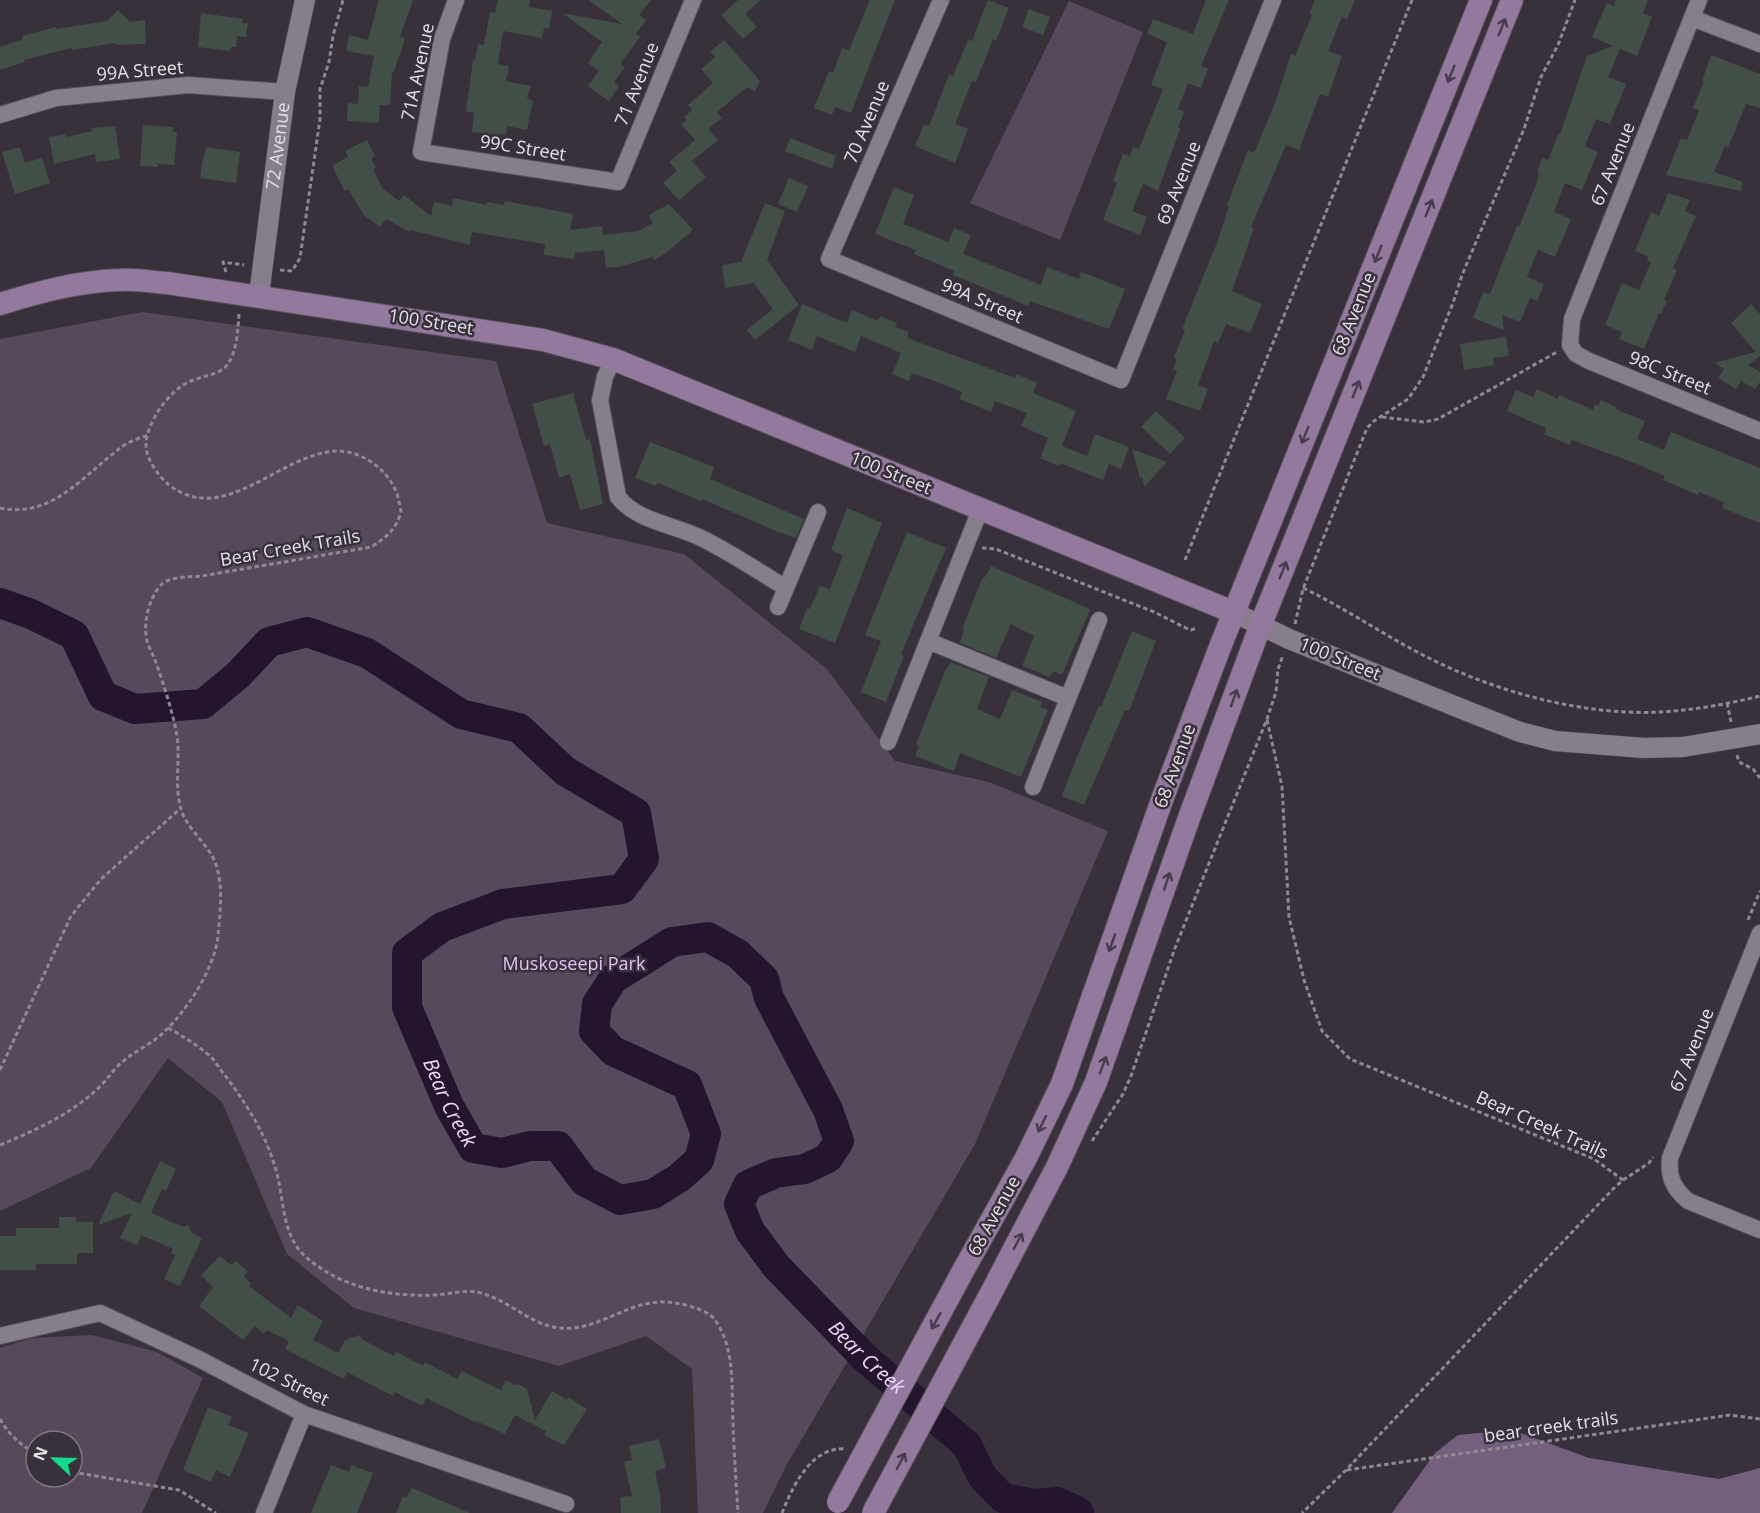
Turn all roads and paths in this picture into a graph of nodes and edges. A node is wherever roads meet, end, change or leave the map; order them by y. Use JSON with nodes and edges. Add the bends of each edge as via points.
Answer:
{"nodes":[{"id":1,"x":305,"y":0,"type":"edge"},
{"id":2,"x":343,"y":0,"type":"edge"},
{"id":3,"x":456,"y":0,"type":"edge"},
{"id":4,"x":693,"y":0,"type":"edge"},
{"id":5,"x":941,"y":0,"type":"edge"},
{"id":6,"x":1273,"y":0,"type":"edge"},
{"id":7,"x":1412,"y":0,"type":"edge"},
{"id":8,"x":1481,"y":0,"type":"edge"},
{"id":9,"x":1512,"y":0,"type":"edge"},
{"id":10,"x":1575,"y":0,"type":"edge"},
{"id":11,"x":1700,"y":0,"type":"edge"},
{"id":12,"x":1692,"y":18,"type":"junction"},
{"id":13,"x":1760,"y":44,"type":"edge"},
{"id":14,"x":285,"y":92,"type":"junction"},
{"id":15,"x":0,"y":115,"type":"edge"},
{"id":16,"x":421,"y":152,"type":"joint"},
{"id":17,"x":618,"y":183,"type":"joint"},
{"id":18,"x":829,"y":259,"type":"joint"},
{"id":19,"x":262,"y":267,"type":"junction"},
{"id":20,"x":232,"y":291,"type":"junction"},
{"id":21,"x":258,"y":295,"type":"junction"},
{"id":22,"x":0,"y":304,"type":"edge"},
{"id":23,"x":1570,"y":345,"type":"junction"},
{"id":24,"x":613,"y":359,"type":"junction"},
{"id":25,"x":1121,"y":380,"type":"joint"},
{"id":26,"x":1380,"y":417,"type":"junction"},
{"id":27,"x":1760,"y":431,"type":"edge"},
{"id":28,"x":148,"y":435,"type":"junction"},
{"id":29,"x":0,"y":508,"type":"edge"},
{"id":30,"x":980,"y":510,"type":"junction"},
{"id":31,"x":818,"y":512,"type":"dead end"},
{"id":32,"x":962,"y":556,"type":"junction"},
{"id":33,"x":1185,"y":560,"type":"dead end"},
{"id":34,"x":786,"y":588,"type":"junction"},
{"id":35,"x":1303,"y":588,"type":"junction"},
{"id":36,"x":1295,"y":597,"type":"dead end"},
{"id":37,"x":1301,"y":597,"type":"junction"},
{"id":38,"x":778,"y":607,"type":"dead end"},
{"id":39,"x":1233,"y":612,"type":"junction"},
{"id":40,"x":1099,"y":620,"type":"dead end"},
{"id":41,"x":1296,"y":620,"type":"dead end"},
{"id":42,"x":1261,"y":624,"type":"junction"},
{"id":43,"x":1197,"y":628,"type":"dead end"},
{"id":44,"x":928,"y":641,"type":"junction"},
{"id":45,"x":1278,"y":669,"type":"dead end"},
{"id":46,"x":1760,"y":696,"type":"edge"},
{"id":47,"x":1068,"y":698,"type":"junction"},
{"id":48,"x":1727,"y":703,"type":"junction"},
{"id":49,"x":1267,"y":719,"type":"junction"},
{"id":50,"x":1731,"y":724,"type":"dead end"},
{"id":51,"x":1760,"y":734,"type":"edge"},
{"id":52,"x":888,"y":742,"type":"dead end"},
{"id":53,"x":1738,"y":758,"type":"dead end"},
{"id":54,"x":1760,"y":778,"type":"edge"},
{"id":55,"x":1033,"y":787,"type":"dead end"},
{"id":56,"x":181,"y":808,"type":"junction"},
{"id":57,"x":1760,"y":933,"type":"edge"},
{"id":58,"x":168,"y":1028,"type":"junction"},
{"id":59,"x":0,"y":1070,"type":"edge"},
{"id":60,"x":1092,"y":1141,"type":"dead end"},
{"id":61,"x":0,"y":1144,"type":"edge"},
{"id":62,"x":1760,"y":1230,"type":"edge"},
{"id":63,"x":0,"y":1336,"type":"edge"},
{"id":64,"x":304,"y":1414,"type":"junction"},
{"id":65,"x":0,"y":1419,"type":"edge"},
{"id":66,"x":1760,"y":1419,"type":"edge"},
{"id":67,"x":24,"y":1447,"type":"edge"},
{"id":68,"x":1346,"y":1470,"type":"junction"},
{"id":69,"x":84,"y":1474,"type":"edge"},
{"id":70,"x":566,"y":1504,"type":"dead end"},
{"id":71,"x":835,"y":1508,"type":"edge"},
{"id":72,"x":216,"y":1513,"type":"edge"},
{"id":73,"x":264,"y":1513,"type":"edge"},
{"id":74,"x":738,"y":1513,"type":"edge"},
{"id":75,"x":873,"y":1513,"type":"edge"},
{"id":76,"x":1302,"y":1513,"type":"edge"}],
"edges":[{"from":1,"to":14,"type":"street","name":"72 Avenue"},
{"from":2,"to":19,"type":"path","via":[[320,89],[320,119],[300,258],[292,271]]},
{"from":3,"to":16,"type":"street","name":"71A Avenue","via":[[442,39]]},
{"from":4,"to":17,"type":"street","name":"71 Avenue"},
{"from":5,"to":18,"type":"street","name":"70 Avenue"},
{"from":6,"to":25,"type":"street","name":"69 Avenue"},
{"from":7,"to":33,"type":"path"},
{"from":8,"to":39,"type":"main road","name":"68 Avenue","one_way":true},
{"from":42,"to":9,"type":"main road","name":"68 Avenue","one_way":true},
{"from":10,"to":26,"type":"path","via":[[1423,377],[1408,399]]},
{"from":11,"to":12,"type":"street","name":"67 Avenue"},
{"from":12,"to":13,"type":"street"},
{"from":12,"to":23,"type":"street","name":"67 Avenue","via":[[1572,319]]},
{"from":14,"to":15,"type":"street","name":"99A Street","via":[[188,85],[56,98]]},
{"from":14,"to":19,"type":"street","name":"72 Avenue"},
{"from":16,"to":17,"type":"street","name":"99C Street"},
{"from":18,"to":25,"type":"street","name":"99A Street"},
{"from":19,"to":20,"type":"path","via":[[223,262]]},
{"from":19,"to":21,"type":"street","name":"72 Avenue"},
{"from":20,"to":21,"type":"main road","name":"100 Street"},
{"from":20,"to":22,"type":"main road","name":"100 Street","via":[[121,280],[52,290]]},
{"from":20,"to":28,"type":"path","via":[[239,314],[232,357],[224,368],[184,384],[170,396],[154,417]]},
{"from":21,"to":24,"type":"main road","name":"100 Street","via":[[543,340]]},
{"from":23,"to":26,"type":"path","via":[[1438,420]]},
{"from":23,"to":27,"type":"street","name":"98C Street","via":[[1576,354],[1589,361]]},
{"from":24,"to":30,"type":"main road","name":"100 Street"},
{"from":24,"to":34,"type":"street","via":[[600,400],[618,496],[625,506],[700,538]]},
{"from":26,"to":35,"type":"path","via":[[1367,428],[1360,443]]},
{"from":28,"to":29,"type":"path","via":[[124,444],[53,502],[34,508]]},
{"from":28,"to":56,"type":"path","name":"Bear Creek Trails","via":[[146,448],[164,481],[194,498],[225,496],[316,454],[337,451],[352,453],[389,476],[398,494],[401,514],[388,537],[371,548],[174,579],[162,585],[146,617],[146,638],[176,731],[177,797]]},
{"from":30,"to":32,"type":"street"},
{"from":30,"to":39,"type":"main road","name":"100 Street"},
{"from":31,"to":34,"type":"street"},
{"from":32,"to":43,"type":"path","via":[[982,548],[996,549],[1191,630]]},
{"from":32,"to":44,"type":"street"},
{"from":34,"to":38,"type":"street"},
{"from":35,"to":37,"type":"path"},
{"from":35,"to":48,"type":"path","via":[[1424,656],[1536,698],[1660,712]]},
{"from":36,"to":37,"type":"path"},
{"from":37,"to":41,"type":"path"},
{"from":39,"to":42,"type":"street","name":"100 Street"},
{"from":39,"to":71,"type":"main road","name":"68 Avenue","one_way":true,"bridge":true,"via":[[1062,1084],[1026,1158]]},
{"from":40,"to":47,"type":"street"},
{"from":42,"to":51,"type":"street","name":"100 Street","via":[[1467,711],[1555,741],[1664,748]]},
{"from":75,"to":42,"type":"main road","name":"68 Avenue","one_way":true,"bridge":true,"via":[[1057,1167],[1096,1082]]},
{"from":44,"to":47,"type":"street"},
{"from":44,"to":52,"type":"street"},
{"from":45,"to":49,"type":"path"},
{"from":46,"to":48,"type":"path"},
{"from":47,"to":55,"type":"street"},
{"from":48,"to":50,"type":"path"},
{"from":49,"to":60,"type":"path","via":[[1175,948],[1131,1077]]},
{"from":49,"to":68,"type":"path","name":"Bear Creek Trails","via":[[1282,786],[1289,917],[1304,980],[1322,1031],[1350,1059],[1594,1159],[1623,1180]]},
{"from":53,"to":54,"type":"path"},
{"from":56,"to":58,"type":"path","via":[[218,870],[218,937],[208,968]]},
{"from":56,"to":59,"type":"path","via":[[101,879],[71,916]]},
{"from":57,"to":62,"type":"street","name":"67 Avenue","via":[[1670,1158],[1668,1173],[1678,1193],[1688,1201]]},
{"from":58,"to":61,"type":"path","via":[[128,1057],[95,1091],[66,1113],[37,1130]]},
{"from":58,"to":74,"type":"path","via":[[211,1057],[246,1103],[272,1157],[295,1243],[303,1255],[337,1278],[375,1290],[411,1295],[471,1291],[531,1320],[559,1328],[575,1328],[624,1309],[658,1302],[689,1305],[714,1318],[727,1346],[733,1380]]},
{"from":63,"to":64,"type":"street","name":"102 Street","via":[[100,1313]]},
{"from":64,"to":70,"type":"street","name":"102 Street"},
{"from":64,"to":73,"type":"street"},
{"from":65,"to":67,"type":"path"},
{"from":66,"to":68,"type":"path","name":"bear creek trails","via":[[1730,1415]]},
{"from":68,"to":76,"type":"path","name":"Bear Creek Trails"},
{"from":69,"to":72,"type":"path","via":[[179,1490]]}]}
